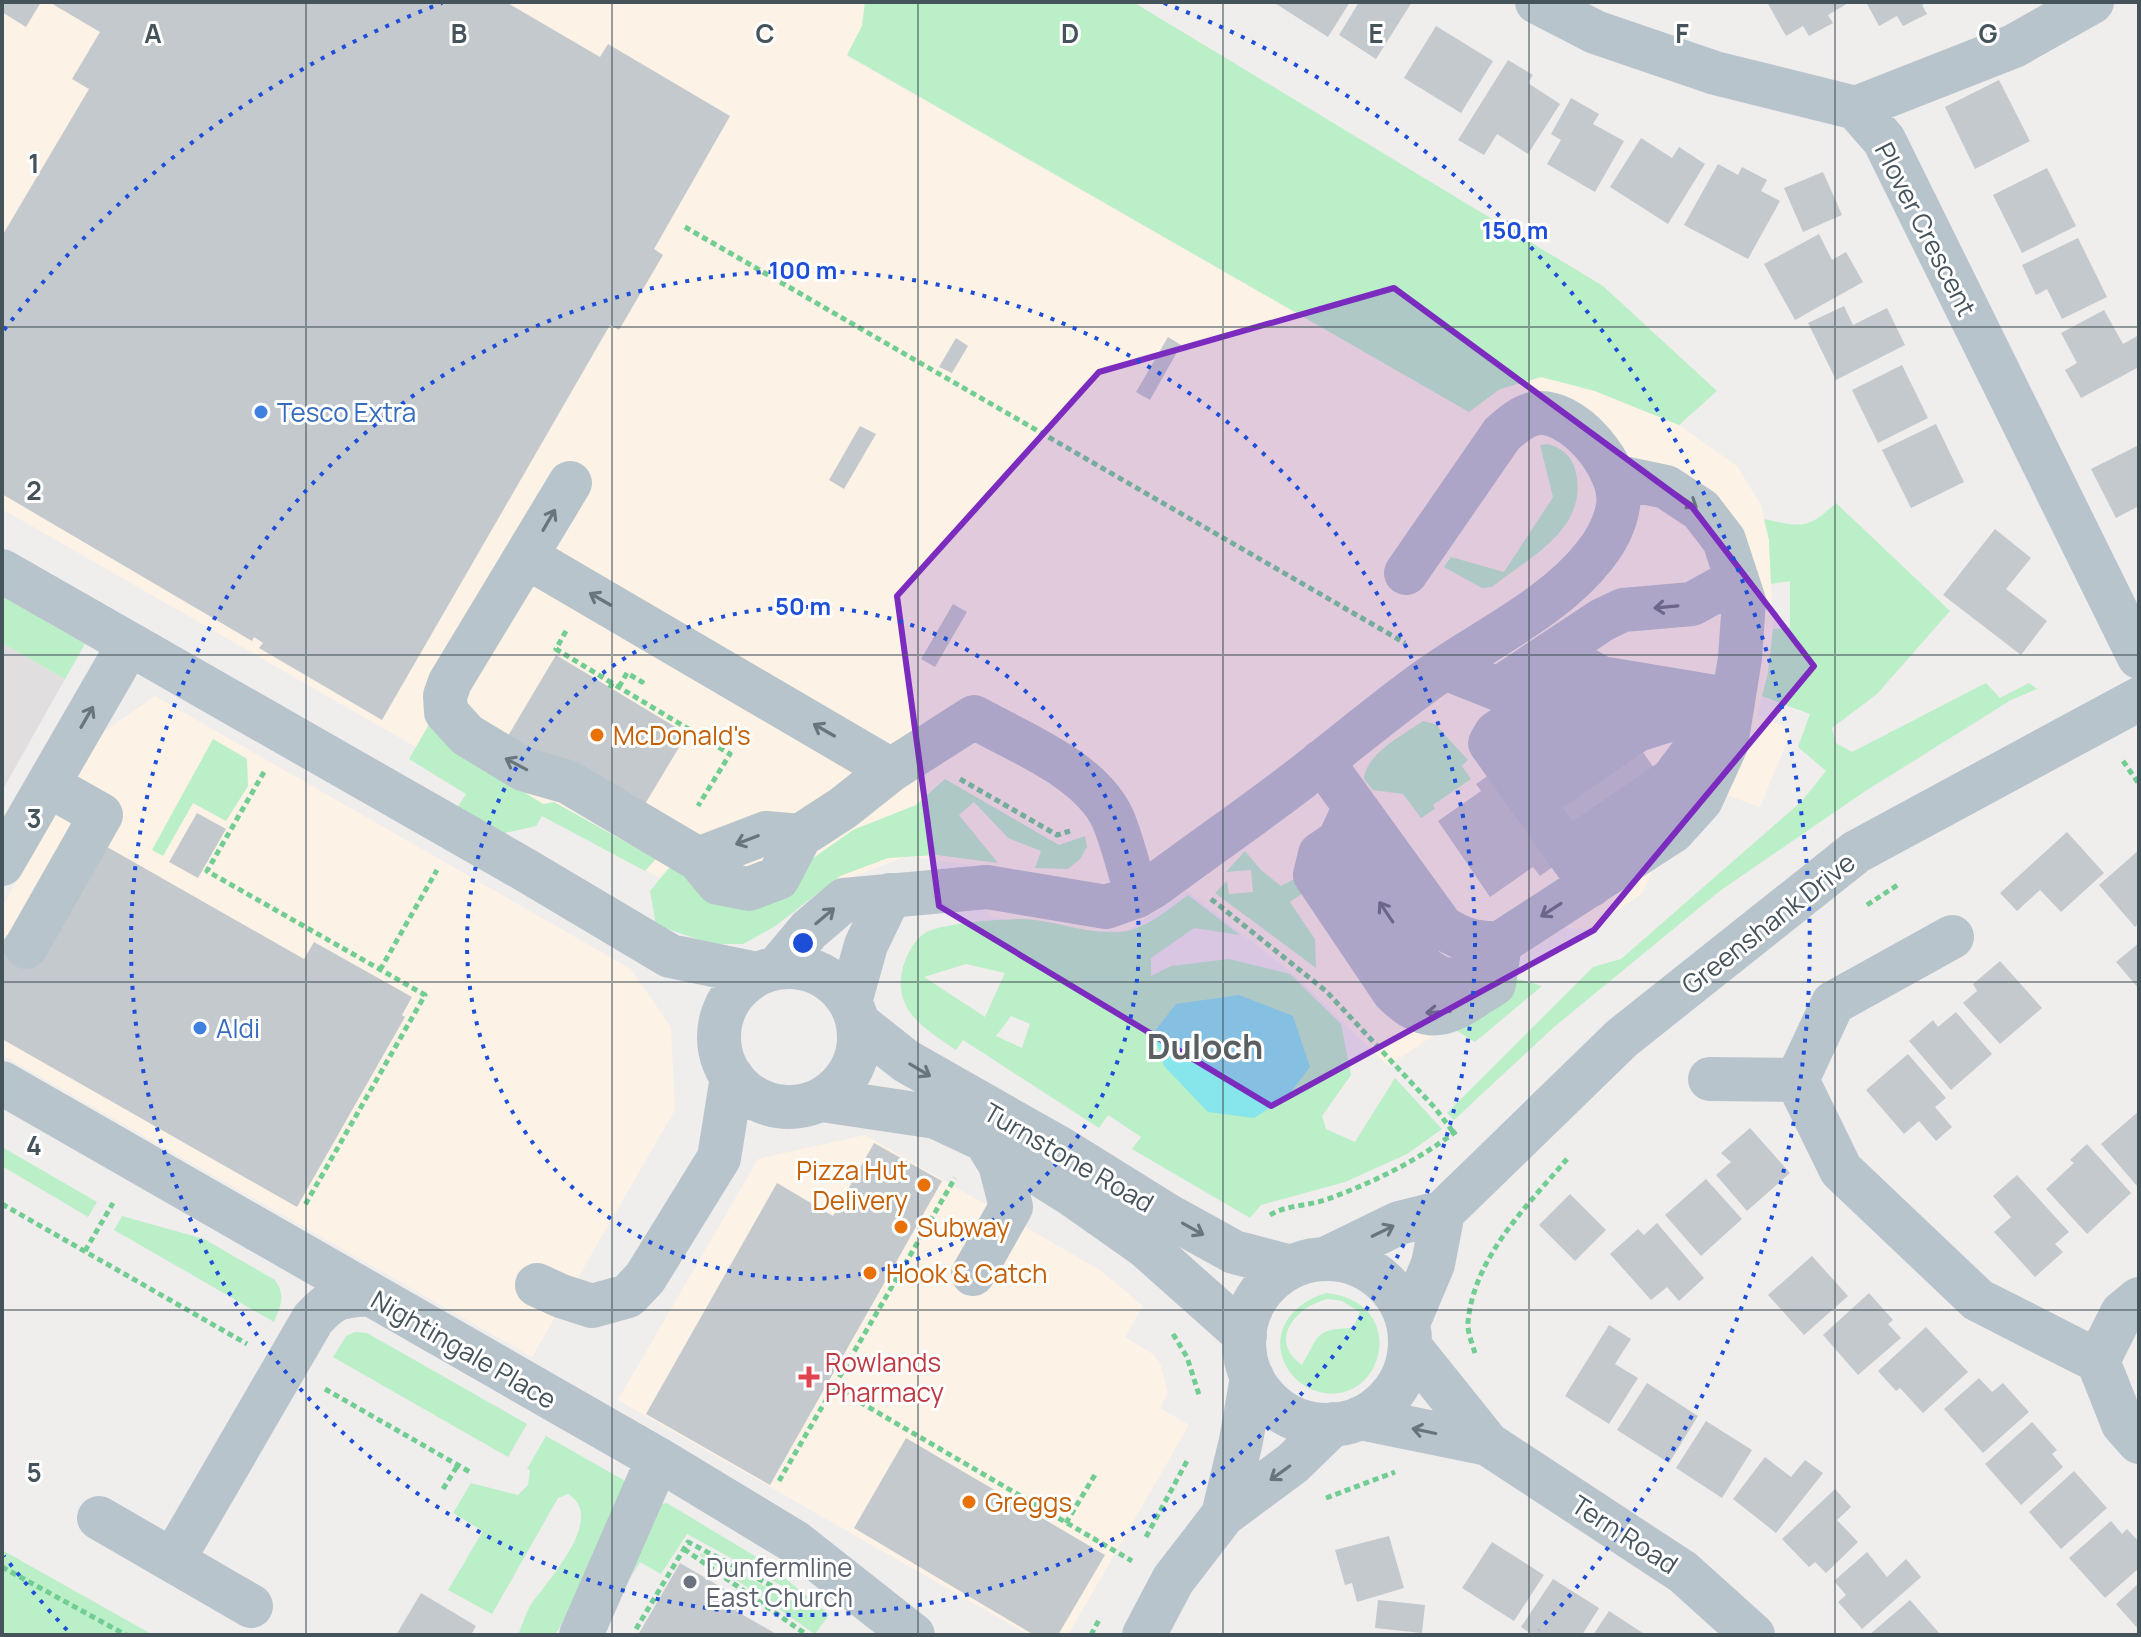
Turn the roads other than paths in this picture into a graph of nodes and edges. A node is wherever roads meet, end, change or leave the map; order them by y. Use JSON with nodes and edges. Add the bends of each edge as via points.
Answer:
{"nodes":[{"id":1,"x":1537,"y":2,"type":"edge"},
{"id":2,"x":2092,"y":2,"type":"edge"},
{"id":3,"x":1856,"y":108,"type":"junction"},
{"id":4,"x":1614,"y":476,"type":"junction"},
{"id":5,"x":570,"y":483,"type":"dead end"},
{"id":6,"x":527,"y":557,"type":"junction"},
{"id":7,"x":2,"y":571,"type":"edge"},
{"id":8,"x":1406,"y":573,"type":"dead end"},
{"id":9,"x":1737,"y":579,"type":"junction"},
{"id":10,"x":129,"y":644,"type":"junction"},
{"id":11,"x":2139,"y":657,"type":"edge"},
{"id":12,"x":1438,"y":673,"type":"junction"},
{"id":13,"x":2139,"y":699,"type":"edge"},
{"id":14,"x":1733,"y":700,"type":"junction"},
{"id":15,"x":1322,"y":761,"type":"junction"},
{"id":16,"x":891,"y":770,"type":"junction"},
{"id":17,"x":48,"y":785,"type":"junction"},
{"id":18,"x":1546,"y":821,"type":"junction"},
{"id":19,"x":2,"y":864,"type":"edge"},
{"id":20,"x":890,"y":895,"type":"junction"},
{"id":21,"x":1137,"y":896,"type":"junction"},
{"id":22,"x":1952,"y":937,"type":"dead end"},
{"id":23,"x":26,"y":947,"type":"dead end"},
{"id":24,"x":670,"y":956,"type":"junction"},
{"id":25,"x":767,"y":971,"type":"junction"},
{"id":26,"x":854,"y":1012,"type":"junction"},
{"id":27,"x":725,"y":1059,"type":"junction"},
{"id":28,"x":1710,"y":1079,"type":"dead end"},
{"id":29,"x":1797,"y":1080,"type":"junction"},
{"id":30,"x":2,"y":1083,"type":"edge"},
{"id":31,"x":805,"y":1103,"type":"junction"},
{"id":32,"x":985,"y":1140,"type":"junction"},
{"id":33,"x":719,"y":1158,"type":"junction"},
{"id":34,"x":1074,"y":1196,"type":"junction"},
{"id":35,"x":1011,"y":1207,"type":"junction"},
{"id":36,"x":1443,"y":1212,"type":"junction"},
{"id":37,"x":1309,"y":1263,"type":"junction"},
{"id":38,"x":973,"y":1274,"type":"dead end"},
{"id":39,"x":537,"y":1285,"type":"dead end"},
{"id":40,"x":369,"y":1294,"type":"junction"},
{"id":41,"x":2139,"y":1299,"type":"edge"},
{"id":42,"x":1410,"y":1334,"type":"junction"},
{"id":43,"x":1245,"y":1335,"type":"junction"},
{"id":44,"x":2098,"y":1361,"type":"junction"},
{"id":45,"x":1252,"y":1377,"type":"junction"},
{"id":46,"x":1347,"y":1421,"type":"junction"},
{"id":47,"x":2139,"y":1442,"type":"edge"},
{"id":48,"x":1488,"y":1444,"type":"junction"},
{"id":49,"x":658,"y":1459,"type":"junction"},
{"id":50,"x":1223,"y":1515,"type":"junction"},
{"id":51,"x":99,"y":1518,"type":"dead end"},
{"id":52,"x":173,"y":1560,"type":"junction"},
{"id":53,"x":251,"y":1606,"type":"dead end"},
{"id":54,"x":581,"y":1635,"type":"edge"},
{"id":55,"x":913,"y":1635,"type":"edge"},
{"id":56,"x":1144,"y":1635,"type":"edge"},
{"id":57,"x":1753,"y":1635,"type":"edge"}],
"edges":[{"from":1,"to":3,"type":"street","via":[[1595,32],[1715,73]]},
{"from":2,"to":3,"type":"street","via":[[2014,46]]},
{"from":3,"to":11,"type":"street","name":"Plover Crescent","via":[[1884,140]]},
{"from":4,"to":8,"type":"street","via":[[1601,453],[1565,420],[1532,414],[1502,434]]},
{"from":4,"to":9,"type":"street","one_way":true,"via":[[1666,487],[1701,510],[1724,540]]},
{"from":4,"to":12,"type":"street","via":[[1618,504],[1610,533],[1572,581]]},
{"from":6,"to":5,"type":"street","one_way":true},
{"from":16,"to":6,"type":"street","one_way":true},
{"from":16,"to":6,"type":"street","one_way":true,"via":[[800,836],[766,833],[698,859],[568,782],[523,769],[467,735],[446,712],[445,696]]},
{"from":7,"to":10,"type":"street"},
{"from":9,"to":12,"type":"street","one_way":true,"via":[[1692,604],[1623,610],[1498,689]]},
{"from":9,"to":14,"type":"street","via":[[1744,601]]},
{"from":17,"to":10,"type":"street","one_way":true},
{"from":10,"to":24,"type":"street"},
{"from":12,"to":15,"type":"street"},
{"from":13,"to":36,"type":"street","name":"Greenshank Drive","via":[[1856,852],[1622,1038]]},
{"from":14,"to":18,"type":"street","via":[[1649,748]]},
{"from":14,"to":18,"type":"street","via":[[1613,696]]},
{"from":14,"to":18,"type":"street","via":[[1726,745],[1701,800],[1673,831]]},
{"from":14,"to":18,"type":"street","via":[[1601,678]]},
{"from":18,"to":15,"type":"street","one_way":true,"via":[[1500,943],[1466,975],[1436,978],[1423,967],[1347,823]]},
{"from":15,"to":21,"type":"street"},
{"from":16,"to":21,"type":"street","via":[[974,717],[1070,770],[1092,789],[1112,817]]},
{"from":17,"to":19,"type":"street"},
{"from":17,"to":23,"type":"street","via":[[101,815]]},
{"from":20,"to":21,"type":"street","via":[[987,887],[1106,907]]},
{"from":25,"to":20,"type":"street","one_way":true,"via":[[844,900]]},
{"from":20,"to":26,"type":"street","via":[[866,945]]},
{"from":22,"to":29,"type":"street","via":[[1833,1003]]},
{"from":24,"to":25,"type":"street","name":"Turnstone Road"},
{"from":24,"to":27,"type":"street"},
{"from":25,"to":26,"type":"street","name":"Turnstone Road","via":[[793,966],[816,971],[835,984]]},
{"from":25,"to":27,"type":"street","via":[[731,996],[721,1018]]},
{"from":26,"to":31,"type":"street","via":[[859,1045],[853,1067],[840,1086]]},
{"from":26,"to":37,"type":"street","name":"Turnstone Road","one_way":true,"via":[[906,1061],[1234,1252]]},
{"from":27,"to":31,"type":"street","name":"Turnstone Road","via":[[756,1099],[777,1107]]},
{"from":27,"to":33,"type":"street"},
{"from":28,"to":29,"type":"street"},
{"from":29,"to":44,"type":"street","via":[[1841,1170],[1978,1300]]},
{"from":30,"to":40,"type":"street","name":"Nightingale Place"},
{"from":31,"to":32,"type":"street","name":"Turnstone Road","via":[[936,1117]]},
{"from":31,"to":33,"type":"street"},
{"from":32,"to":34,"type":"street","name":"Turnstone Road"},
{"from":32,"to":35,"type":"street","via":[[1000,1164]]},
{"from":33,"to":39,"type":"street","via":[[645,1278],[628,1296],[592,1306]]},
{"from":34,"to":35,"type":"street"},
{"from":34,"to":43,"type":"street","name":"Turnstone Road","via":[[1145,1246]]},
{"from":35,"to":38,"type":"street"},
{"from":37,"to":36,"type":"street","one_way":true,"via":[[1399,1223]]},
{"from":36,"to":42,"type":"street"},
{"from":37,"to":42,"type":"street","via":[[1355,1263],[1379,1276],[1397,1296]]},
{"from":37,"to":43,"type":"street","via":[[1275,1276],[1257,1296]]},
{"from":40,"to":49,"type":"street","name":"Nightingale Place"},
{"from":40,"to":52,"type":"street","via":[[328,1302],[313,1319]]},
{"from":41,"to":44,"type":"street","via":[[2122,1313]]},
{"from":42,"to":46,"type":"street","via":[[1404,1375],[1390,1397],[1369,1414]]},
{"from":42,"to":48,"type":"street","name":"Tern Road"},
{"from":43,"to":45,"type":"street"},
{"from":44,"to":47,"type":"street","via":[[2123,1424]]},
{"from":45,"to":46,"type":"street","via":[[1267,1400],[1290,1416],[1316,1424]]},
{"from":45,"to":50,"type":"street"},
{"from":48,"to":46,"type":"street","name":"Tern Road","one_way":true},
{"from":46,"to":50,"type":"street","one_way":true},
{"from":48,"to":57,"type":"street","name":"Tern Road","via":[[1683,1572]]},
{"from":49,"to":54,"type":"street"},
{"from":49,"to":55,"type":"street","name":"Nightingale Place","via":[[795,1542]]},
{"from":50,"to":56,"type":"street","via":[[1173,1580]]},
{"from":51,"to":52,"type":"street"},
{"from":52,"to":53,"type":"street"}]}
